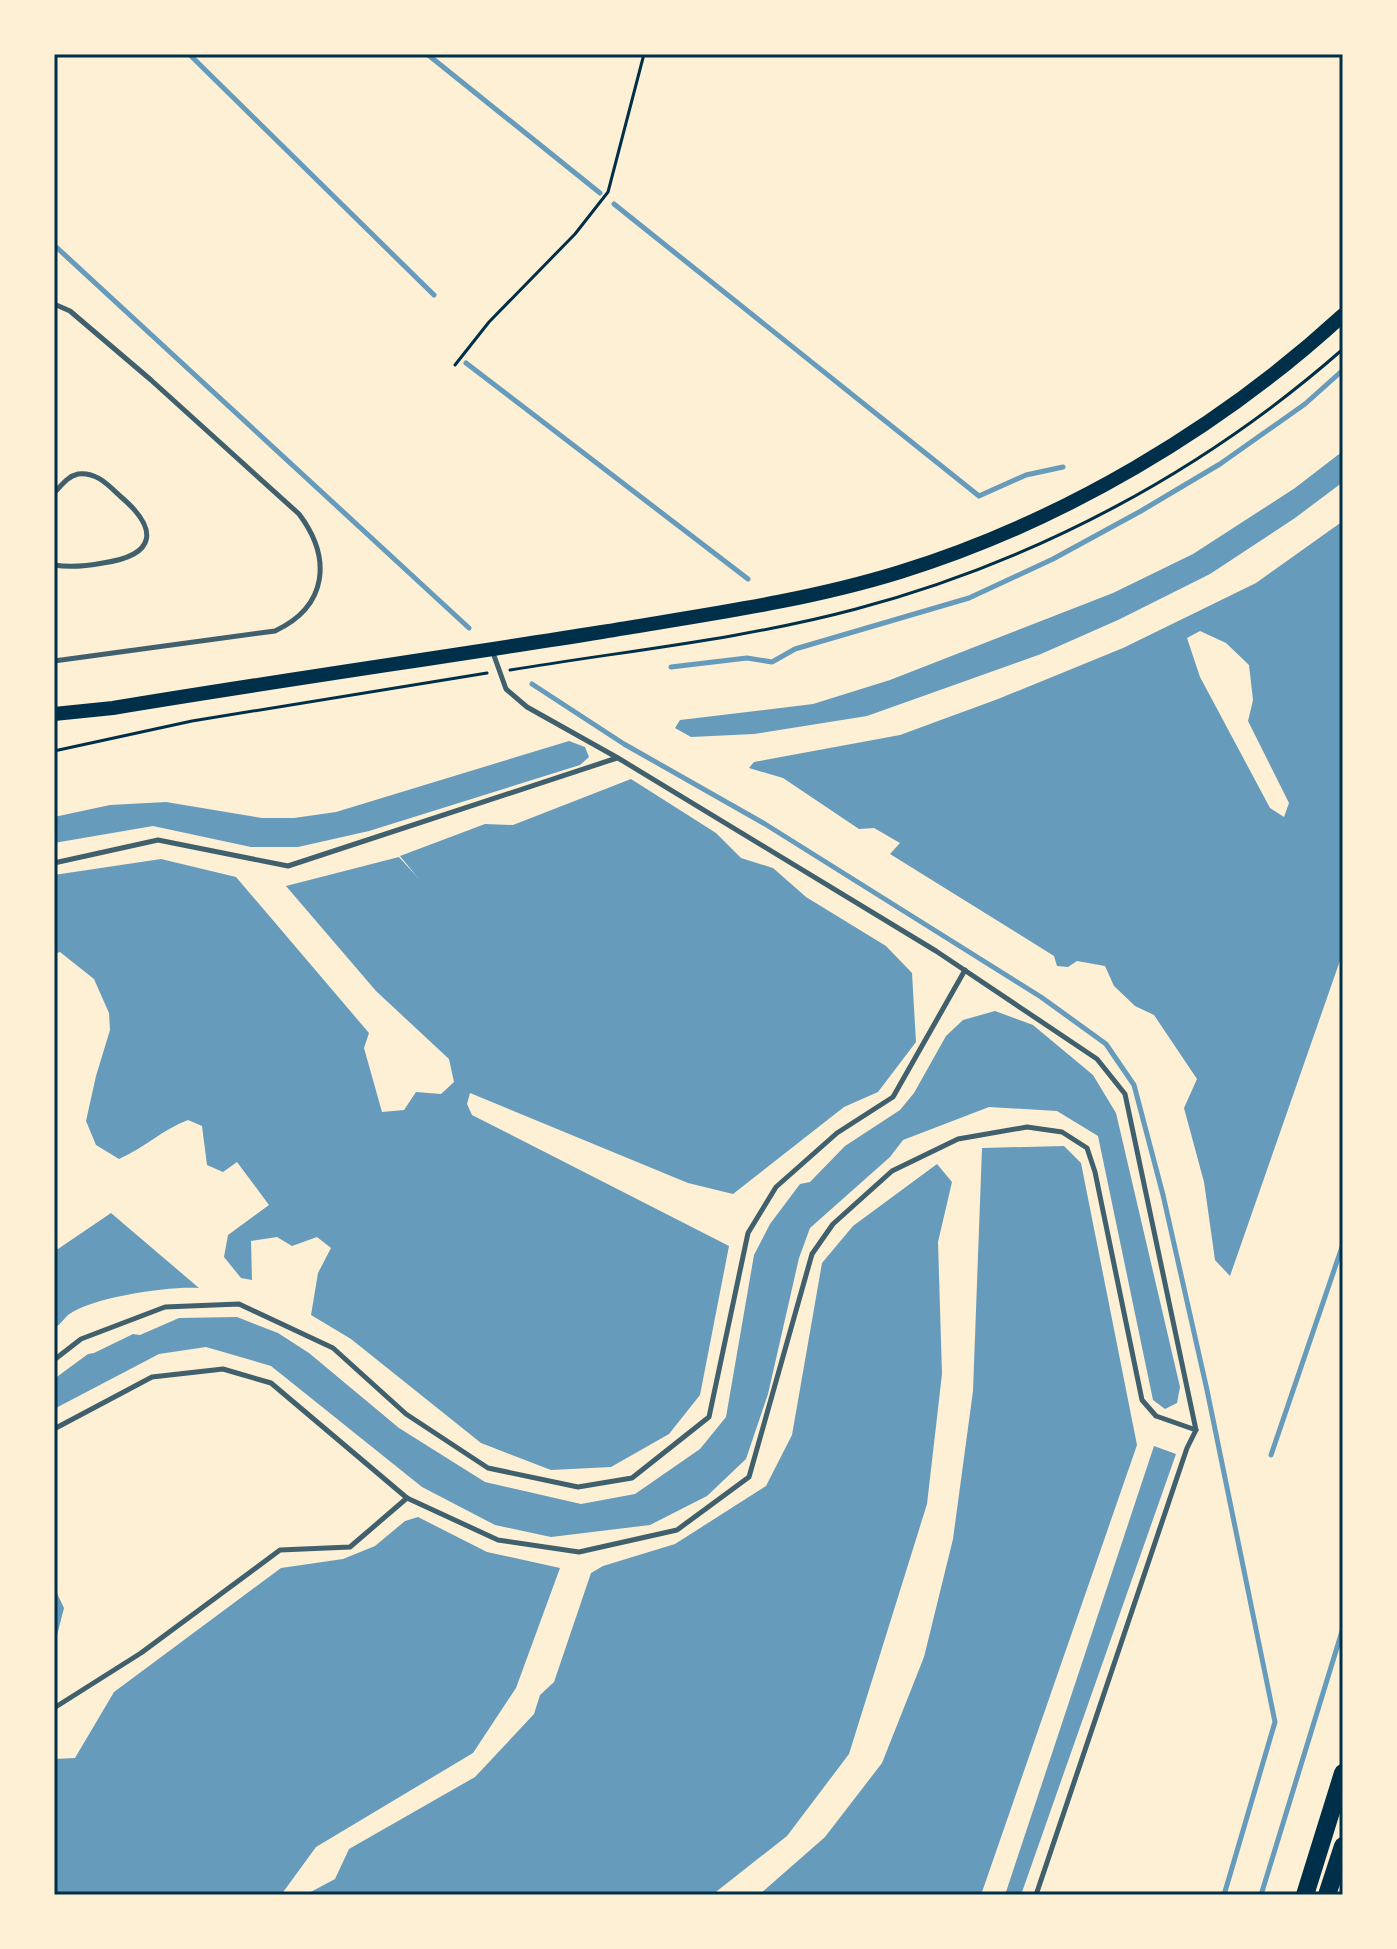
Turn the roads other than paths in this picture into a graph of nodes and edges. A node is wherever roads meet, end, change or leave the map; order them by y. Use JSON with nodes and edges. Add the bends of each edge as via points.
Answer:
{"nodes":[{"id":1,"x":54,"y":304,"type":"edge"},
{"id":2,"x":1343,"y":315,"type":"edge"},
{"id":3,"x":54,"y":493,"type":"edge"},
{"id":4,"x":54,"y":565,"type":"edge"},
{"id":5,"x":492,"y":650,"type":"junction"},
{"id":6,"x":54,"y":661,"type":"edge"},
{"id":7,"x":113,"y":708,"type":"junction"},
{"id":8,"x":54,"y":714,"type":"edge"},
{"id":9,"x":54,"y":724,"type":"edge"},
{"id":10,"x":618,"y":758,"type":"junction"},
{"id":11,"x":54,"y":863,"type":"edge"},
{"id":12,"x":965,"y":970,"type":"junction"},
{"id":13,"x":54,"y":1360,"type":"edge"},
{"id":14,"x":54,"y":1429,"type":"edge"},
{"id":15,"x":1196,"y":1430,"type":"junction"},
{"id":16,"x":407,"y":1498,"type":"junction"},
{"id":17,"x":54,"y":1708,"type":"edge"},
{"id":18,"x":1343,"y":1773,"type":"edge"},
{"id":19,"x":1343,"y":1846,"type":"edge"},
{"id":20,"x":1036,"y":1895,"type":"edge"},
{"id":21,"x":1305,"y":1895,"type":"edge"},
{"id":22,"x":1327,"y":1895,"type":"edge"}],
"edges":[{"from":1,"to":6,"type":"lane","via":[[70,311],[151,380],[299,514],[311,530],[321,563],[309,604],[275,631]]},
{"from":2,"to":5,"type":"main road","via":[[1307,348],[1178,442],[1084,495],[954,552],[772,604]]},
{"from":3,"to":4,"type":"lane","via":[[72,476],[98,477],[137,511],[147,528],[144,545],[128,558],[82,567]]},
{"from":5,"to":7,"type":"main road"},
{"from":5,"to":10,"type":"lane","via":[[506,689],[527,707]]},
{"from":7,"to":8,"type":"main road"},
{"from":7,"to":9,"type":"main road"},
{"from":10,"to":11,"type":"lane","via":[[288,866],[158,840]]},
{"from":10,"to":12,"type":"lane"},
{"from":12,"to":13,"type":"lane","via":[[893,1097],[837,1133],[776,1187],[748,1233],[709,1417],[632,1478],[578,1487],[488,1468],[406,1414],[333,1348],[239,1304],[165,1307],[81,1339]]},
{"from":12,"to":15,"type":"lane","via":[[1097,1059],[1125,1094]]},
{"from":14,"to":16,"type":"lane","via":[[152,1377],[223,1369],[271,1383]]},
{"from":15,"to":16,"type":"lane","via":[[1156,1416],[1142,1400],[1087,1148],[1062,1132],[1027,1127],[958,1139],[892,1171],[833,1224],[812,1254],[749,1477],[677,1530],[579,1552],[498,1540]]},
{"from":15,"to":20,"type":"lane"},
{"from":16,"to":17,"type":"lane","via":[[350,1547],[280,1550],[141,1653]]},
{"from":18,"to":21,"type":"highway"},
{"from":19,"to":22,"type":"highway"}]}
